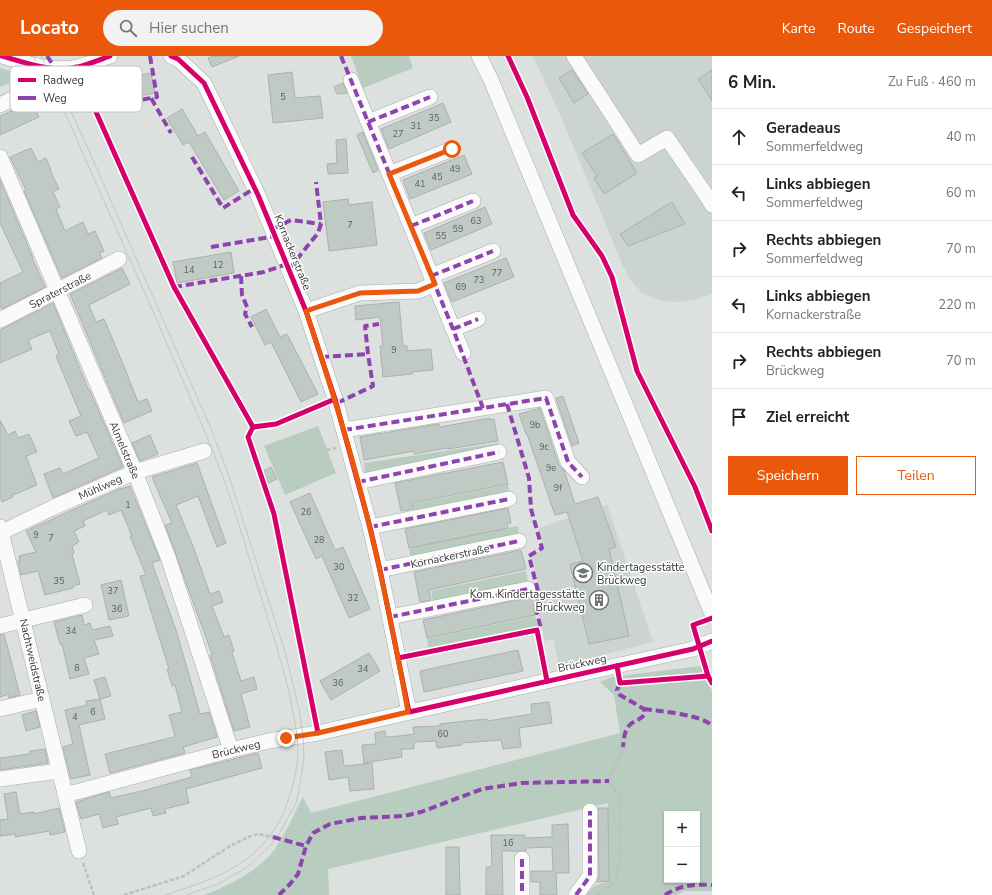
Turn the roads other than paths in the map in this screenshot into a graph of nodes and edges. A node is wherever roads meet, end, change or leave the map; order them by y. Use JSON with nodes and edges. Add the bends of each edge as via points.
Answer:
{"nodes":[{"id":1,"x":2,"y":56,"type":"edge"},
{"id":2,"x":171,"y":56,"type":"edge"},
{"id":3,"x":478,"y":56,"type":"edge"},
{"id":4,"x":574,"y":56,"type":"edge"},
{"id":5,"x":102,"y":57,"type":"edge"},
{"id":6,"x":40,"y":66,"type":"edge"},
{"id":7,"x":79,"y":66,"type":"edge"},
{"id":8,"x":351,"y":80,"type":"dead end"},
{"id":9,"x":430,"y":97,"type":"dead end"},
{"id":10,"x":10,"y":99,"type":"edge"},
{"id":11,"x":0,"y":104,"type":"edge"},
{"id":12,"x":368,"y":122,"type":"junction"},
{"id":13,"x":452,"y":149,"type":"dead end"},
{"id":14,"x":0,"y":157,"type":"edge"},
{"id":15,"x":389,"y":174,"type":"junction"},
{"id":16,"x":473,"y":201,"type":"dead end"},
{"id":17,"x":712,"y":206,"type":"edge"},
{"id":18,"x":411,"y":226,"type":"junction"},
{"id":19,"x":493,"y":251,"type":"dead end"},
{"id":20,"x":119,"y":259,"type":"dead end"},
{"id":21,"x":433,"y":280,"type":"junction"},
{"id":22,"x":57,"y":292,"type":"junction"},
{"id":23,"x":306,"y":311,"type":"junction"},
{"id":24,"x":478,"y":319,"type":"dead end"},
{"id":25,"x":0,"y":320,"type":"edge"},
{"id":26,"x":453,"y":329,"type":"junction"},
{"id":27,"x":463,"y":353,"type":"dead end"},
{"id":28,"x":344,"y":430,"type":"junction"},
{"id":29,"x":204,"y":451,"type":"dead end"},
{"id":30,"x":499,"y":452,"type":"dead end"},
{"id":31,"x":135,"y":472,"type":"junction"},
{"id":32,"x":582,"y":477,"type":"dead end"},
{"id":33,"x":358,"y":482,"type":"junction"},
{"id":34,"x":509,"y":499,"type":"dead end"},
{"id":35,"x":370,"y":527,"type":"junction"},
{"id":36,"x":1,"y":531,"type":"edge"},
{"id":37,"x":519,"y":541,"type":"dead end"},
{"id":38,"x":380,"y":570,"type":"junction"},
{"id":39,"x":528,"y":589,"type":"dead end"},
{"id":40,"x":85,"y":606,"type":"dead end"},
{"id":41,"x":712,"y":614,"type":"edge"},
{"id":42,"x":390,"y":617,"type":"junction"},
{"id":43,"x":23,"y":620,"type":"junction"},
{"id":44,"x":0,"y":626,"type":"edge"},
{"id":45,"x":712,"y":641,"type":"edge"},
{"id":46,"x":42,"y":699,"type":"junction"},
{"id":47,"x":0,"y":709,"type":"edge"},
{"id":48,"x":408,"y":712,"type":"junction"},
{"id":49,"x":231,"y":750,"type":"junction"},
{"id":50,"x":59,"y":771,"type":"junction"},
{"id":51,"x":0,"y":779,"type":"edge"},
{"id":52,"x":65,"y":795,"type":"junction"},
{"id":53,"x":590,"y":811,"type":"dead end"},
{"id":54,"x":79,"y":851,"type":"road end"},
{"id":55,"x":522,"y":859,"type":"dead end"},
{"id":56,"x":522,"y":895,"type":"edge"},
{"id":57,"x":576,"y":895,"type":"edge"}],
"edges":[{"from":1,"to":6,"type":"street"},
{"from":2,"to":23,"type":"street","name":"Kornackerstraße","via":[[178,59],[204,84],[258,194]]},
{"from":3,"to":41,"type":"street","via":[[491,80]]},
{"from":4,"to":17,"type":"street","via":[[638,155],[668,138]]},
{"from":5,"to":7,"type":"street"},
{"from":8,"to":12,"type":"street"},
{"from":9,"to":12,"type":"street"},
{"from":10,"to":11,"type":"street"},
{"from":12,"to":15,"type":"street"},
{"from":13,"to":15,"type":"street"},
{"from":14,"to":22,"type":"street","name":"Almelstraße"},
{"from":15,"to":18,"type":"street"},
{"from":16,"to":18,"type":"street"},
{"from":18,"to":21,"type":"street"},
{"from":19,"to":21,"type":"street"},
{"from":20,"to":22,"type":"street","name":"Spraterstraße"},
{"from":21,"to":23,"type":"street","via":[[418,291],[360,293]]},
{"from":21,"to":26,"type":"street"},
{"from":22,"to":25,"type":"street","name":"Spraterstraße"},
{"from":22,"to":31,"type":"street","name":"Almelstraße"},
{"from":23,"to":28,"type":"street","name":"Kornackerstraße"},
{"from":24,"to":26,"type":"street"},
{"from":26,"to":27,"type":"street"},
{"from":28,"to":32,"type":"street","via":[[546,398],[568,462]]},
{"from":28,"to":33,"type":"street","name":"Kornackerstraße"},
{"from":29,"to":31,"type":"street","name":"Mühlweg"},
{"from":30,"to":33,"type":"street"},
{"from":31,"to":36,"type":"street","name":"Mühlweg"},
{"from":31,"to":49,"type":"street","name":"Almelstraße","via":[[168,557]]},
{"from":33,"to":35,"type":"street","name":"Kornackerstraße"},
{"from":34,"to":35,"type":"street"},
{"from":35,"to":38,"type":"street","name":"Kornackerstraße"},
{"from":36,"to":43,"type":"street","name":"Nachtweidstraße"},
{"from":37,"to":38,"type":"street","name":"Kornackerstraße"},
{"from":38,"to":42,"type":"street","name":"Kornackerstraße"},
{"from":39,"to":42,"type":"street"},
{"from":40,"to":43,"type":"street"},
{"from":42,"to":48,"type":"street","name":"Kornackerstraße"},
{"from":43,"to":44,"type":"street"},
{"from":43,"to":46,"type":"street","name":"Nachtweidstraße"},
{"from":45,"to":48,"type":"street","name":"Brückweg","via":[[693,649]]},
{"from":46,"to":47,"type":"street"},
{"from":46,"to":50,"type":"street","name":"Nachtweidstraße"},
{"from":48,"to":49,"type":"street","name":"Brückweg"},
{"from":49,"to":52,"type":"street","name":"Brückweg"},
{"from":50,"to":51,"type":"street"},
{"from":50,"to":52,"type":"street","name":"Nachtweidstraße"},
{"from":52,"to":54,"type":"street","name":"Nachtweidstraße"},
{"from":53,"to":57,"type":"street","via":[[590,876]]},
{"from":55,"to":56,"type":"street"}]}
